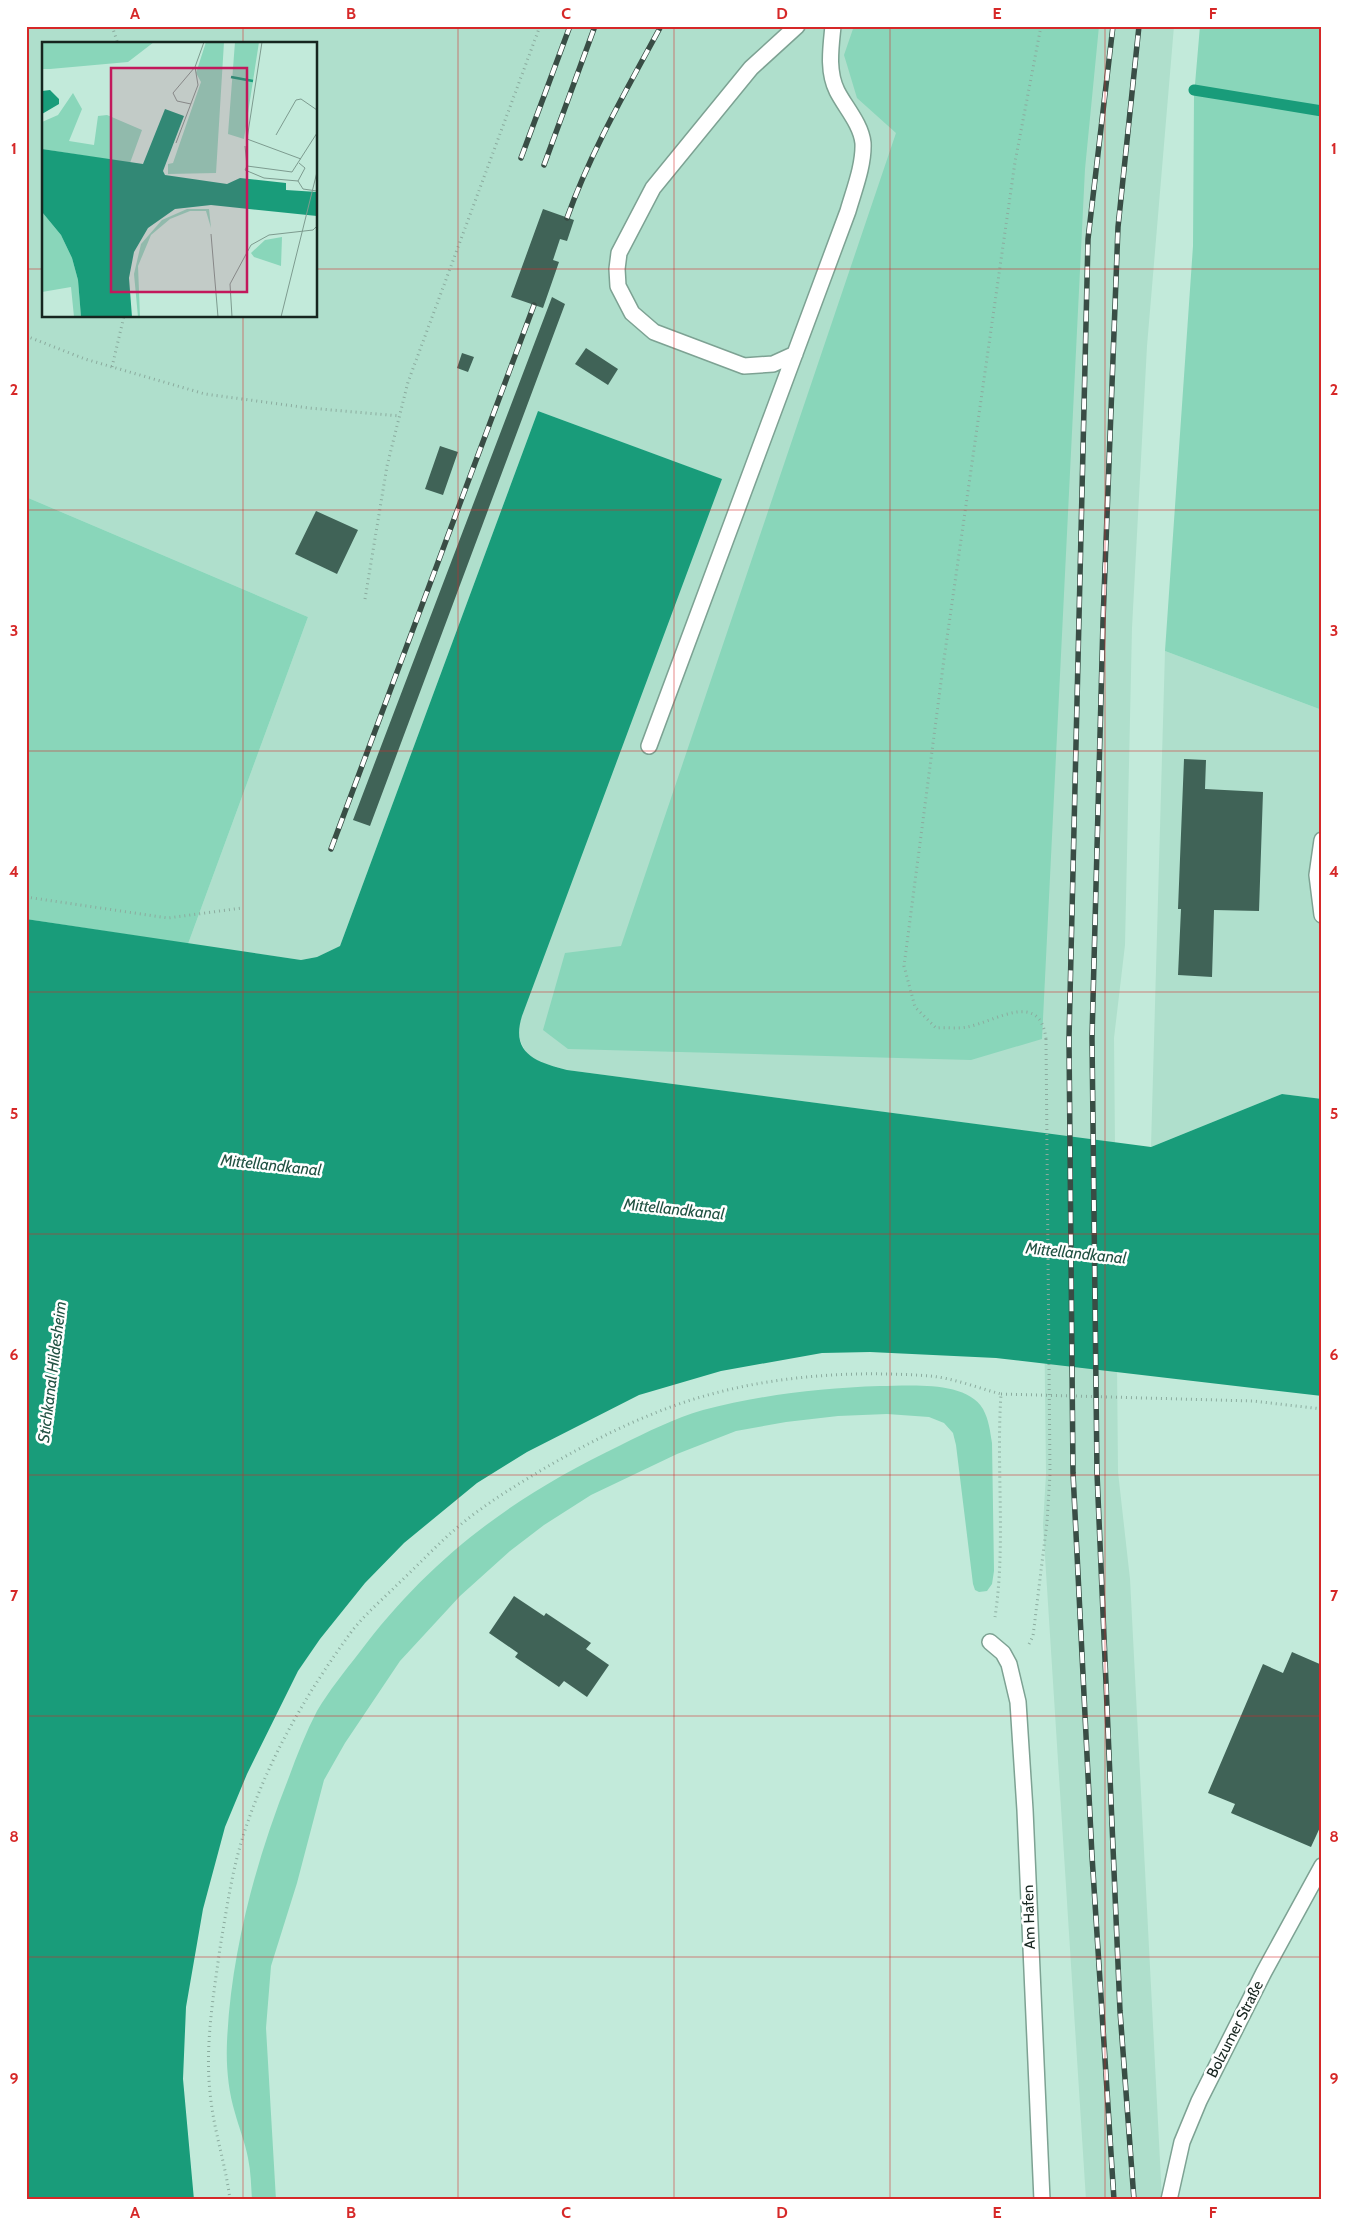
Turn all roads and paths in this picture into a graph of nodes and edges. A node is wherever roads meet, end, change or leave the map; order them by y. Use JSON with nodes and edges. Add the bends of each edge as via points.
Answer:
{"nodes":[{"id":1,"x":112,"y":26,"type":"edge"},
{"id":2,"x":540,"y":26,"type":"edge"},
{"id":3,"x":797,"y":26,"type":"edge"},
{"id":4,"x":833,"y":26,"type":"edge"},
{"id":5,"x":1041,"y":26,"type":"edge"},
{"id":6,"x":117,"y":42,"type":"edge"},
{"id":7,"x":124,"y":318,"type":"edge"},
{"id":8,"x":26,"y":336,"type":"edge"},
{"id":9,"x":795,"y":354,"type":"junction"},
{"id":10,"x":112,"y":367,"type":"junction"},
{"id":11,"x":400,"y":416,"type":"junction"},
{"id":12,"x":365,"y":599,"type":"dead end"},
{"id":13,"x":650,"y":746,"type":"dead end"},
{"id":14,"x":1322,"y":840,"type":"edge"},
{"id":15,"x":26,"y":897,"type":"edge"},
{"id":16,"x":242,"y":908,"type":"dead end"},
{"id":17,"x":1322,"y":915,"type":"edge"},
{"id":18,"x":1001,"y":1394,"type":"junction"},
{"id":19,"x":1322,"y":1409,"type":"edge"},
{"id":20,"x":990,"y":1642,"type":"joint"},
{"id":21,"x":1013,"y":1677,"type":"junction"},
{"id":22,"x":1322,"y":1866,"type":"edge"},
{"id":23,"x":230,"y":2200,"type":"edge"},
{"id":24,"x":1042,"y":2200,"type":"edge"},
{"id":25,"x":1169,"y":2200,"type":"edge"}],
"edges":[{"from":1,"to":6,"type":"path"},
{"from":2,"to":11,"type":"path","via":[[408,382]]},
{"from":3,"to":9,"type":"lane","via":[[751,68],[653,188],[619,253],[617,269],[618,286],[632,313],[654,332],[744,366],[773,364]]},
{"from":4,"to":9,"type":"lane","via":[[831,56],[836,90],[863,142],[848,211]]},
{"from":5,"to":21,"type":"path","bridge":true,"via":[[1015,162],[904,966],[915,1007],[936,1028],[967,1027],[1019,1011],[1028,1012],[1042,1022],[1046,1039],[1050,1474],[1032,1636]]},
{"from":7,"to":10,"type":"path"},
{"from":8,"to":10,"type":"path"},
{"from":9,"to":13,"type":"lane"},
{"from":10,"to":11,"type":"path","via":[[205,394]]},
{"from":11,"to":12,"type":"path","via":[[387,466]]},
{"from":14,"to":17,"type":"lane","via":[[1317,875]]},
{"from":15,"to":16,"type":"path","via":[[168,918]]},
{"from":18,"to":19,"type":"path","via":[[1253,1401]]},
{"from":18,"to":20,"type":"path","via":[[998,1434],[1000,1587]]},
{"from":18,"to":23,"type":"path","via":[[934,1376],[814,1376],[694,1399],[644,1417],[570,1454],[505,1492],[454,1531],[354,1628],[304,1703],[269,1770],[241,1843],[227,1904],[211,2011],[208,2060],[211,2103]]},
{"from":20,"to":21,"type":"lane","name":"Am Hafen","via":[[1003,1653]]},
{"from":21,"to":24,"type":"lane","name":"Am Hafen","via":[[1025,1810]]},
{"from":22,"to":25,"type":"lane","name":"Bolzumer Straße","via":[[1199,2101],[1182,2142]]}]}
